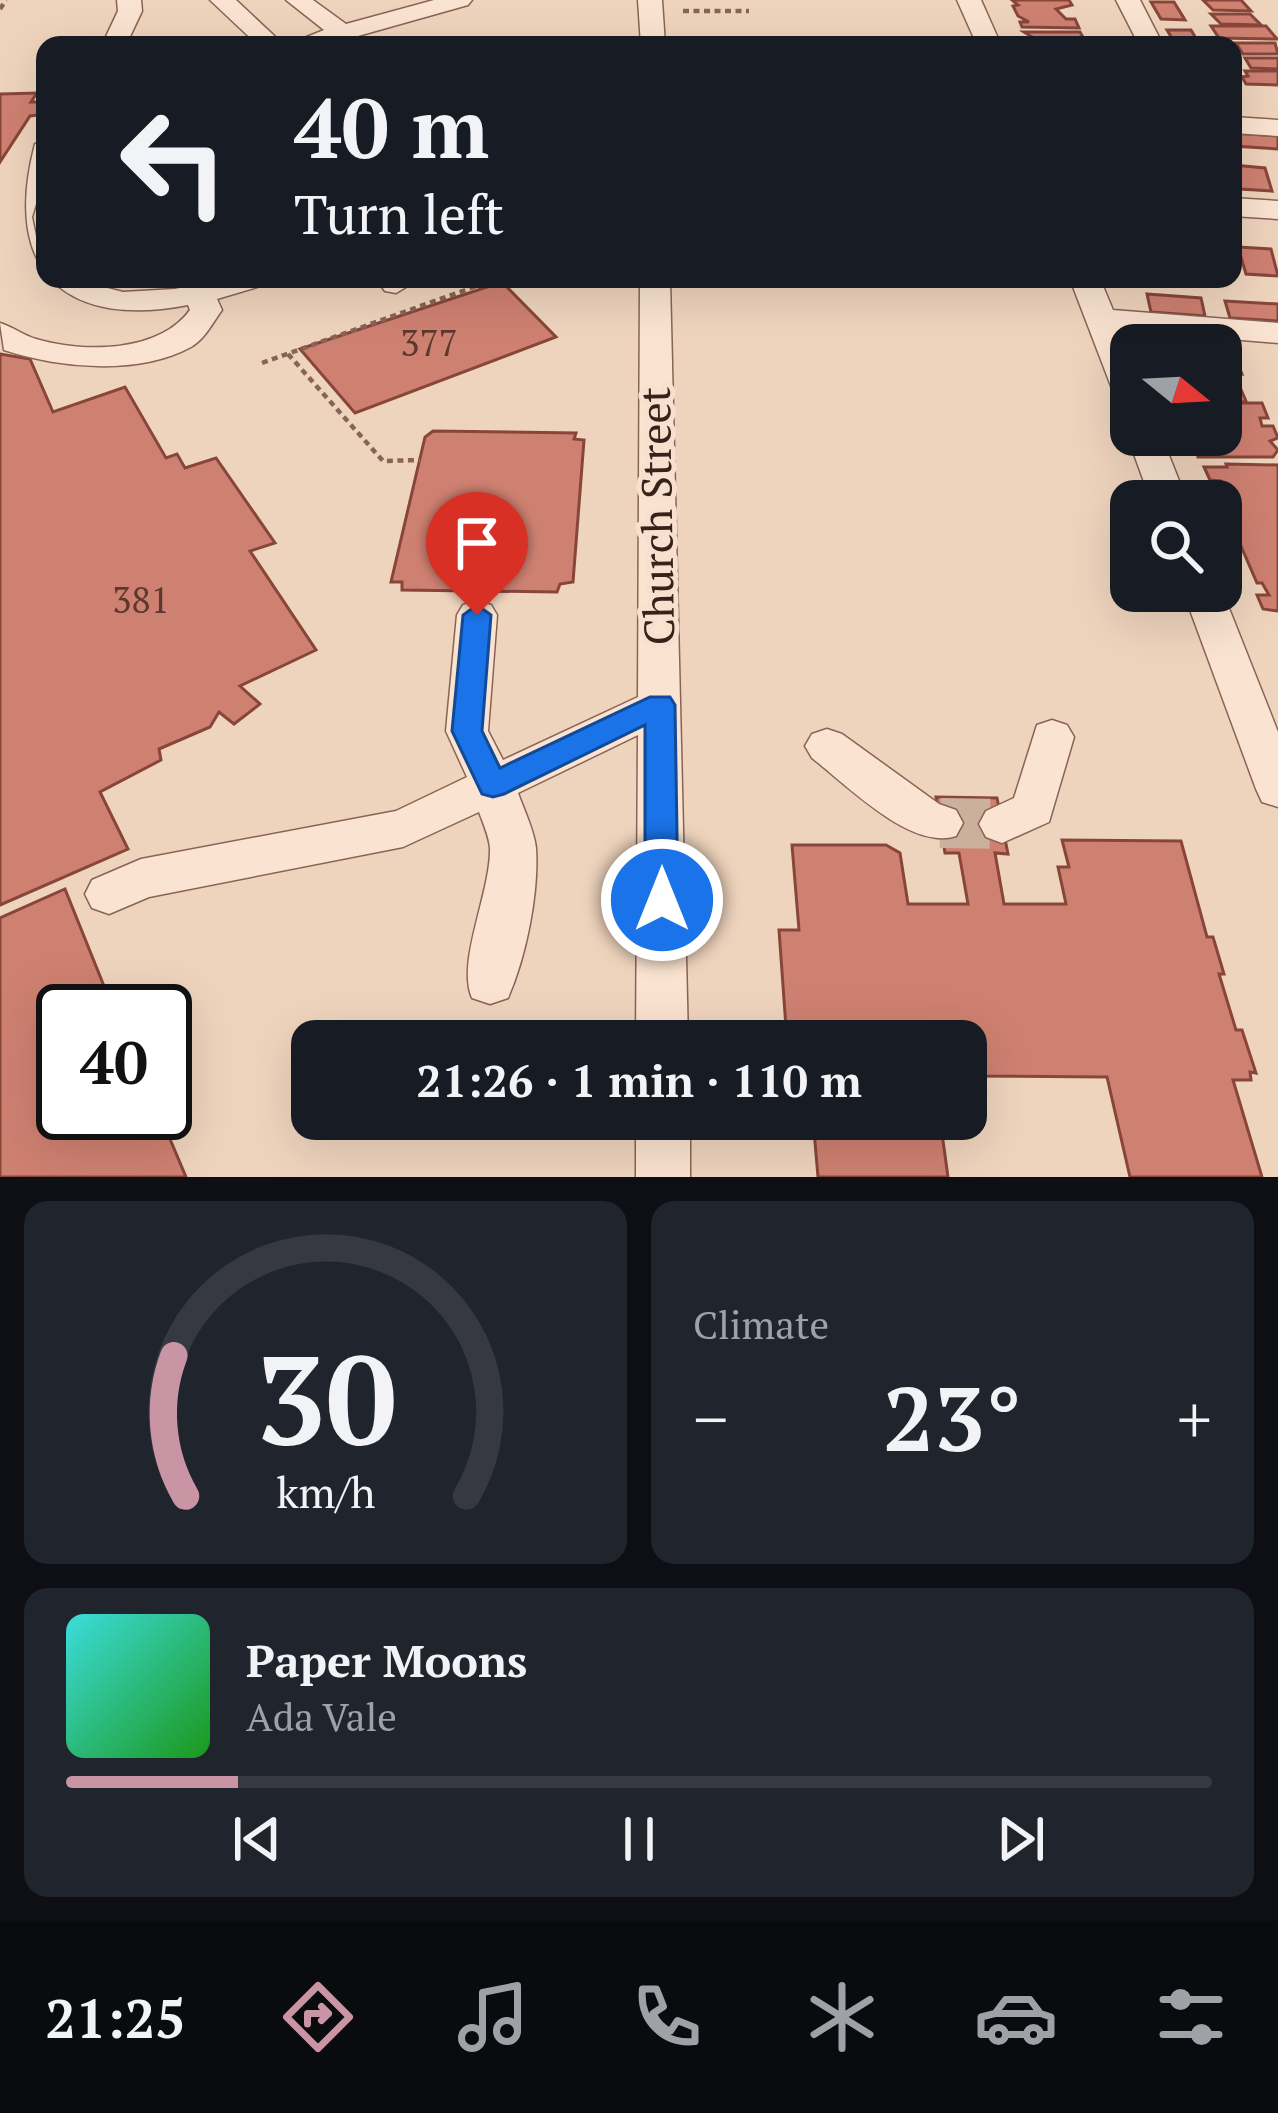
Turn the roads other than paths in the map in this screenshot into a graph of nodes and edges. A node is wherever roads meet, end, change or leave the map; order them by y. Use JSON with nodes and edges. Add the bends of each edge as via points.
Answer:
{"nodes":[{"id":1,"x":129,"y":0,"type":"edge"},
{"id":2,"x":222,"y":0,"type":"edge"},
{"id":3,"x":298,"y":0,"type":"edge"},
{"id":4,"x":460,"y":0,"type":"edge"},
{"id":5,"x":650,"y":0,"type":"edge"},
{"id":6,"x":970,"y":0,"type":"edge"},
{"id":7,"x":1128,"y":0,"type":"edge"},
{"id":8,"x":343,"y":33,"type":"junction"},
{"id":9,"x":118,"y":36,"type":"edge"},
{"id":10,"x":262,"y":36,"type":"edge"},
{"id":11,"x":332,"y":36,"type":"edge"},
{"id":12,"x":652,"y":36,"type":"edge"},
{"id":13,"x":985,"y":36,"type":"edge"},
{"id":14,"x":1146,"y":36,"type":"edge"},
{"id":15,"x":1242,"y":126,"type":"edge"},
{"id":16,"x":1278,"y":128,"type":"edge"},
{"id":17,"x":36,"y":163,"type":"edge"},
{"id":18,"x":1242,"y":208,"type":"edge"},
{"id":19,"x":1278,"y":210,"type":"edge"},
{"id":20,"x":1242,"y":229,"type":"edge"},
{"id":21,"x":1278,"y":231,"type":"edge"},
{"id":22,"x":7,"y":247,"type":"edge"},
{"id":23,"x":36,"y":273,"type":"edge"},
{"id":24,"x":62,"y":288,"type":"edge"},
{"id":25,"x":225,"y":288,"type":"edge"},
{"id":26,"x":655,"y":288,"type":"edge"},
{"id":27,"x":1089,"y":288,"type":"edge"},
{"id":28,"x":200,"y":296,"type":"junction"},
{"id":29,"x":1101,"y":319,"type":"junction"},
{"id":30,"x":0,"y":333,"type":"edge"},
{"id":31,"x":1278,"y":333,"type":"edge"},
{"id":32,"x":1110,"y":343,"type":"edge"},
{"id":33,"x":1211,"y":612,"type":"edge"},
{"id":34,"x":477,"y":615,"type":"dead end"},
{"id":35,"x":660,"y":705,"type":"junction"},
{"id":36,"x":1052,"y":737,"type":"dead end"},
{"id":37,"x":827,"y":746,"type":"dead end"},
{"id":38,"x":493,"y":785,"type":"junction"},
{"id":39,"x":1278,"y":789,"type":"edge"},
{"id":40,"x":940,"y":823,"type":"tunnel mouth"},
{"id":41,"x":1002,"y":824,"type":"dead end"},
{"id":42,"x":109,"y":894,"type":"dead end"},
{"id":43,"x":490,"y":982,"type":"dead end"},
{"id":44,"x":662,"y":1020,"type":"edge"},
{"id":45,"x":663,"y":1140,"type":"edge"},
{"id":46,"x":663,"y":1177,"type":"edge"}],
"edges":[{"from":1,"to":9,"type":"street"},
{"from":2,"to":10,"type":"street"},
{"from":3,"to":8,"type":"street"},
{"from":4,"to":8,"type":"street"},
{"from":5,"to":12,"type":"street"},
{"from":6,"to":13,"type":"street"},
{"from":7,"to":14,"type":"street"},
{"from":8,"to":11,"type":"street"},
{"from":15,"to":16,"type":"street"},
{"from":17,"to":22,"type":"street","via":[[20,187]]},
{"from":18,"to":19,"type":"street"},
{"from":20,"to":21,"type":"street"},
{"from":22,"to":23,"type":"street"},
{"from":24,"to":28,"type":"street","via":[[118,302]]},
{"from":25,"to":28,"type":"street"},
{"from":26,"to":35,"type":"street","name":"Church Street"},
{"from":27,"to":29,"type":"street"},
{"from":28,"to":30,"type":"street","via":[[206,310],[182,339],[115,353],[38,352]]},
{"from":29,"to":31,"type":"street"},
{"from":29,"to":32,"type":"street"},
{"from":33,"to":39,"type":"street"},
{"from":34,"to":38,"type":"street","via":[[467,731]]},
{"from":35,"to":38,"type":"street"},
{"from":35,"to":44,"type":"street","name":"Church Street"},
{"from":36,"to":41,"type":"street","via":[[1033,809]]},
{"from":37,"to":40,"type":"street"},
{"from":38,"to":42,"type":"street","via":[[403,828],[141,879]]},
{"from":38,"to":43,"type":"street","via":[[513,845]]},
{"from":45,"to":46,"type":"street"}]}
